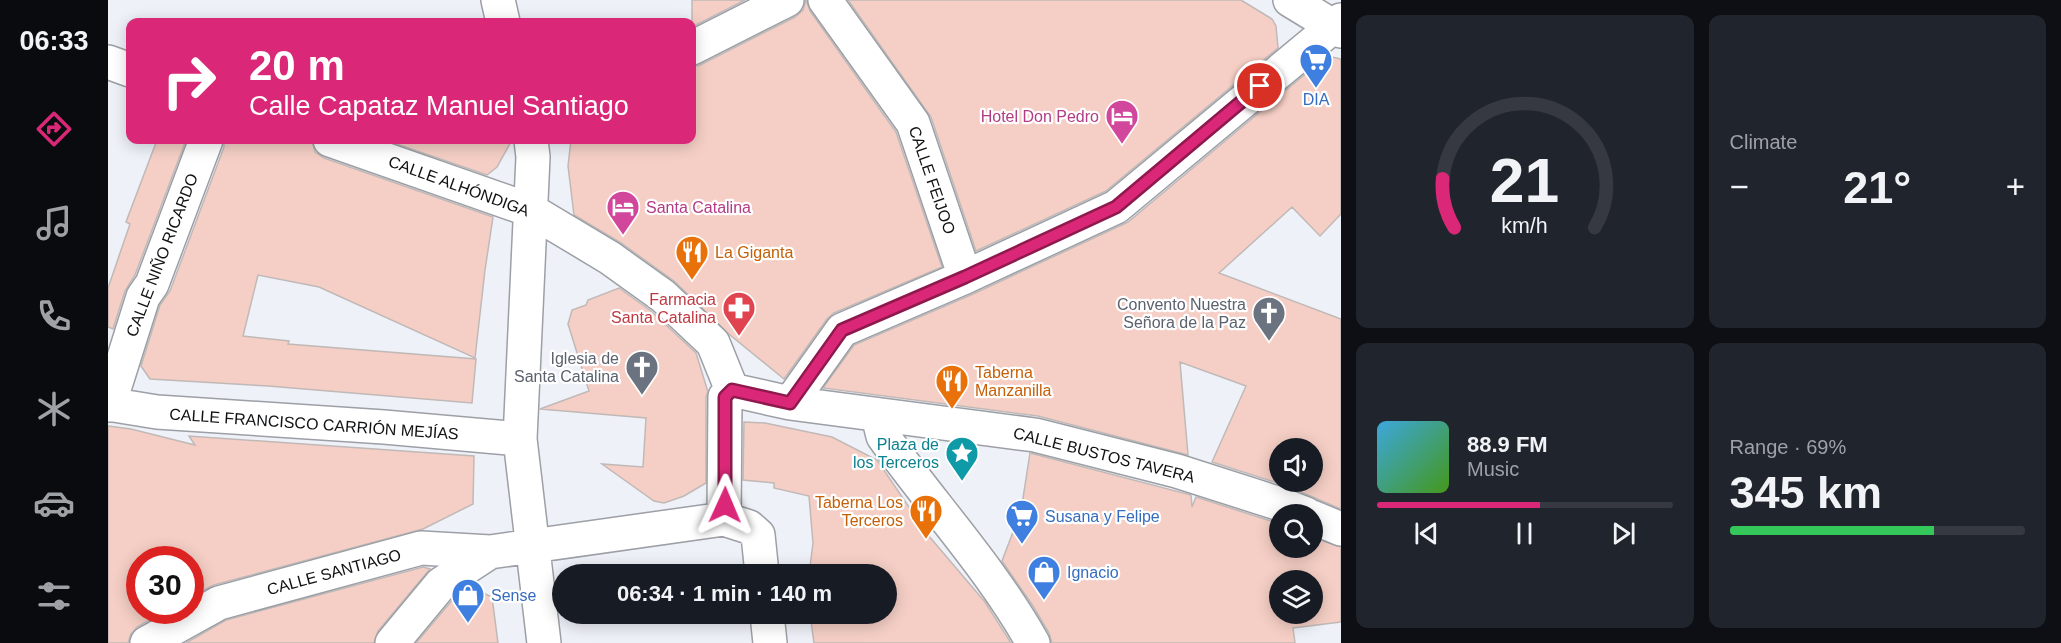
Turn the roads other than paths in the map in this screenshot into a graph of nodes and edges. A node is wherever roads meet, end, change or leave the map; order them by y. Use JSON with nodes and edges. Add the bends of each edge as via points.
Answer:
{"nodes":[{"id":1,"x":498,"y":0,"type":"edge"},
{"id":2,"x":787,"y":0,"type":"edge"},
{"id":3,"x":825,"y":0,"type":"edge"},
{"id":4,"x":1290,"y":0,"type":"edge"},
{"id":5,"x":502,"y":18,"type":"edge"},
{"id":6,"x":1338,"y":26,"type":"edge"},
{"id":7,"x":696,"y":46,"type":"edge"},
{"id":8,"x":108,"y":63,"type":"edge"},
{"id":9,"x":126,"y":69,"type":"edge"},
{"id":10,"x":204,"y":144,"type":"edge"},
{"id":11,"x":341,"y":144,"type":"edge"},
{"id":12,"x":531,"y":144,"type":"edge"},
{"id":13,"x":530,"y":210,"type":"junction"},
{"id":14,"x":965,"y":277,"type":"junction"},
{"id":15,"x":732,"y":390,"type":"junction"},
{"id":16,"x":790,"y":403,"type":"junction"},
{"id":17,"x":109,"y":405,"type":"edge"},
{"id":18,"x":878,"y":416,"type":"junction"},
{"id":19,"x":520,"y":439,"type":"junction"},
{"id":20,"x":1280,"y":504,"type":"edge"},
{"id":21,"x":724,"y":519,"type":"junction"},
{"id":22,"x":1323,"y":522,"type":"edge"},
{"id":23,"x":1341,"y":529,"type":"edge"},
{"id":24,"x":531,"y":547,"type":"junction"},
{"id":25,"x":490,"y":552,"type":"junction"},
{"id":26,"x":761,"y":564,"type":"edge"},
{"id":27,"x":768,"y":624,"type":"edge"},
{"id":28,"x":147,"y":643,"type":"edge"},
{"id":29,"x":392,"y":643,"type":"edge"},
{"id":30,"x":544,"y":643,"type":"edge"},
{"id":31,"x":770,"y":643,"type":"edge"},
{"id":32,"x":1032,"y":643,"type":"edge"}],
"edges":[{"from":1,"to":5,"type":"street"},
{"from":2,"to":7,"type":"street"},
{"from":3,"to":14,"type":"street","name":"CALLE FEIJOO","via":[[914,123]]},
{"from":4,"to":6,"type":"street"},
{"from":6,"to":14,"type":"street","via":[[1116,207]]},
{"from":8,"to":9,"type":"street"},
{"from":10,"to":17,"type":"street","name":"CALLE NIÑO RICARDO","via":[[152,284],[143,297]]},
{"from":11,"to":13,"type":"street","name":"CALLE ALHÓNDIGA"},
{"from":12,"to":13,"type":"street"},
{"from":13,"to":15,"type":"street","name":"CALLE ALHÓNDIGA","via":[[610,258],[663,296],[713,343]]},
{"from":13,"to":19,"type":"street"},
{"from":14,"to":16,"type":"street","via":[[842,330]]},
{"from":15,"to":16,"type":"street","name":"CALLE BUSTOS TAVERA"},
{"from":15,"to":21,"type":"street","via":[[725,397]]},
{"from":16,"to":18,"type":"street","name":"CALLE BUSTOS TAVERA"},
{"from":17,"to":19,"type":"street","name":"CALLE FRANCISCO CARRIÓN MEJÍAS","via":[[157,412]]},
{"from":18,"to":20,"type":"street","name":"CALLE BUSTOS TAVERA","via":[[1035,435],[1177,471]]},
{"from":18,"to":32,"type":"street","via":[[883,436],[986,570]]},
{"from":19,"to":24,"type":"street"},
{"from":21,"to":24,"type":"street","name":"CALLE SANTIAGO"},
{"from":21,"to":26,"type":"street","via":[[758,535]]},
{"from":22,"to":23,"type":"street"},
{"from":24,"to":25,"type":"street","name":"CALLE SANTIAGO"},
{"from":24,"to":30,"type":"street"},
{"from":25,"to":28,"type":"street","name":"CALLE SANTIAGO","via":[[421,548],[219,603]]},
{"from":25,"to":29,"type":"street","via":[[441,584]]},
{"from":27,"to":31,"type":"street"}]}
